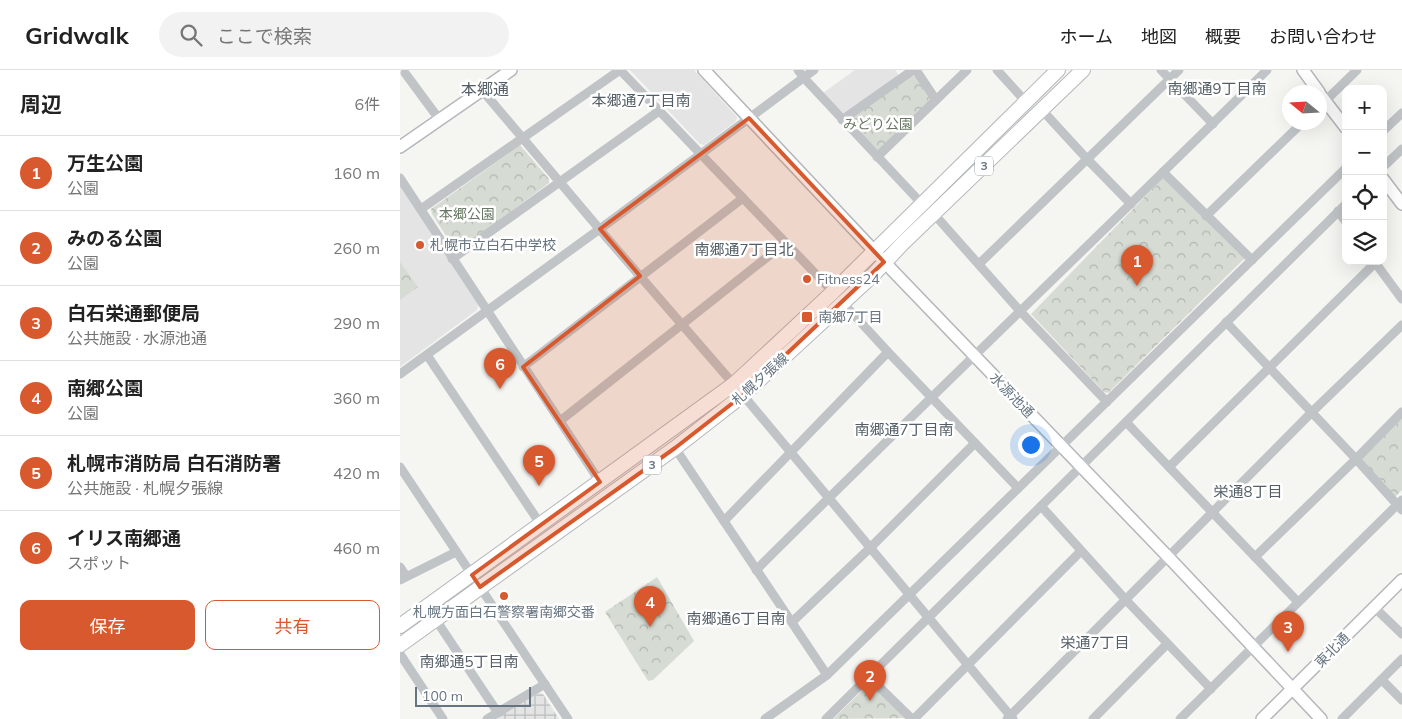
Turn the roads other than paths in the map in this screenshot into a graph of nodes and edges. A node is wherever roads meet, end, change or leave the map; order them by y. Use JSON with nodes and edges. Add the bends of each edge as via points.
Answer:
{"nodes":[{"id":1,"x":511,"y":70,"type":"edge"},
{"id":2,"x":620,"y":70,"type":"edge"},
{"id":3,"x":704,"y":70,"type":"edge"},
{"id":4,"x":798,"y":70,"type":"edge"},
{"id":5,"x":814,"y":70,"type":"edge"},
{"id":6,"x":914,"y":70,"type":"edge"},
{"id":7,"x":968,"y":70,"type":"edge"},
{"id":8,"x":997,"y":70,"type":"edge"},
{"id":9,"x":1058,"y":70,"type":"edge"},
{"id":10,"x":1082,"y":70,"type":"edge"},
{"id":11,"x":1161,"y":70,"type":"edge"},
{"id":12,"x":1180,"y":70,"type":"edge"},
{"id":13,"x":1267,"y":70,"type":"edge"},
{"id":14,"x":1303,"y":70,"type":"edge"},
{"id":15,"x":1357,"y":70,"type":"edge"},
{"id":16,"x":404,"y":73,"type":"edge"},
{"id":17,"x":804,"y":78,"type":"junction"},
{"id":18,"x":1170,"y":79,"type":"junction"},
{"id":19,"x":1313,"y":85,"type":"edge"},
{"id":20,"x":482,"y":90,"type":"junction"},
{"id":21,"x":1327,"y":93,"type":"edge"},
{"id":22,"x":936,"y":100,"type":"junction"},
{"id":23,"x":1026,"y":102,"type":"junction"},
{"id":24,"x":1327,"y":105,"type":"edge"},
{"id":25,"x":1042,"y":110,"type":"junction"},
{"id":26,"x":659,"y":111,"type":"junction"},
{"id":27,"x":1402,"y":112,"type":"edge"},
{"id":28,"x":749,"y":118,"type":"junction"},
{"id":29,"x":439,"y":119,"type":"junction"},
{"id":30,"x":842,"y":120,"type":"junction"},
{"id":31,"x":1342,"y":123,"type":"edge"},
{"id":32,"x":1213,"y":124,"type":"junction"},
{"id":33,"x":1295,"y":130,"type":"edge"},
{"id":34,"x":1384,"y":130,"type":"edge"},
{"id":35,"x":523,"y":138,"type":"junction"},
{"id":36,"x":400,"y":147,"type":"edge"},
{"id":37,"x":1402,"y":149,"type":"edge"},
{"id":38,"x":700,"y":153,"type":"junction"},
{"id":39,"x":877,"y":157,"type":"junction"},
{"id":40,"x":1087,"y":159,"type":"junction"},
{"id":41,"x":1387,"y":163,"type":"edge"},
{"id":42,"x":1163,"y":172,"type":"junction"},
{"id":43,"x":1342,"y":172,"type":"edge"},
{"id":44,"x":400,"y":178,"type":"edge"},
{"id":45,"x":561,"y":183,"type":"junction"},
{"id":46,"x":1387,"y":184,"type":"edge"},
{"id":47,"x":742,"y":198,"type":"junction"},
{"id":48,"x":922,"y":204,"type":"junction"},
{"id":49,"x":1131,"y":204,"type":"junction"},
{"id":50,"x":1402,"y":204,"type":"edge"},
{"id":51,"x":1342,"y":208,"type":"edge"},
{"id":52,"x":421,"y":210,"type":"junction"},
{"id":53,"x":1338,"y":212,"type":"junction"},
{"id":54,"x":934,"y":214,"type":"junction"},
{"id":55,"x":1206,"y":216,"type":"junction"},
{"id":56,"x":1344,"y":220,"type":"edge"},
{"id":57,"x":600,"y":229,"type":"junction"},
{"id":58,"x":785,"y":243,"type":"junction"},
{"id":59,"x":874,"y":250,"type":"junction"},
{"id":60,"x":452,"y":259,"type":"junction"},
{"id":61,"x":1252,"y":260,"type":"junction"},
{"id":62,"x":884,"y":262,"type":"junction"},
{"id":63,"x":979,"y":264,"type":"junction"},
{"id":64,"x":1371,"y":265,"type":"edge"},
{"id":65,"x":1376,"y":265,"type":"edge"},
{"id":66,"x":640,"y":276,"type":"junction"},
{"id":67,"x":833,"y":292,"type":"junction"},
{"id":68,"x":1402,"y":299,"type":"edge"},
{"id":69,"x":844,"y":303,"type":"junction"},
{"id":70,"x":1020,"y":311,"type":"junction"},
{"id":71,"x":487,"y":312,"type":"junction"},
{"id":72,"x":1226,"y":322,"type":"junction"},
{"id":73,"x":683,"y":325,"type":"junction"},
{"id":74,"x":1402,"y":325,"type":"edge"},
{"id":75,"x":888,"y":352,"type":"junction"},
{"id":76,"x":427,"y":355,"type":"junction"},
{"id":77,"x":974,"y":355,"type":"junction"},
{"id":78,"x":523,"y":367,"type":"junction"},
{"id":79,"x":1269,"y":367,"type":"junction"},
{"id":80,"x":400,"y":374,"type":"edge"},
{"id":81,"x":734,"y":384,"type":"junction"},
{"id":82,"x":743,"y":395,"type":"junction"},
{"id":83,"x":931,"y":397,"type":"junction"},
{"id":84,"x":1107,"y":402,"type":"junction"},
{"id":85,"x":1312,"y":412,"type":"junction"},
{"id":86,"x":1402,"y":412,"type":"edge"},
{"id":87,"x":560,"y":421,"type":"junction"},
{"id":88,"x":1126,"y":422,"type":"junction"},
{"id":89,"x":975,"y":443,"type":"junction"},
{"id":90,"x":675,"y":448,"type":"junction"},
{"id":91,"x":1065,"y":450,"type":"junction"},
{"id":92,"x":790,"y":452,"type":"junction"},
{"id":93,"x":1356,"y":459,"type":"junction"},
{"id":94,"x":1079,"y":466,"type":"junction"},
{"id":95,"x":400,"y":467,"type":"edge"},
{"id":96,"x":1169,"y":467,"type":"junction"},
{"id":97,"x":600,"y":482,"type":"junction"},
{"id":98,"x":1018,"y":488,"type":"junction"},
{"id":99,"x":829,"y":498,"type":"junction"},
{"id":100,"x":1400,"y":505,"type":"edge"},
{"id":101,"x":1041,"y":506,"type":"junction"},
{"id":102,"x":1213,"y":511,"type":"junction"},
{"id":103,"x":724,"y":521,"type":"junction"},
{"id":104,"x":541,"y":525,"type":"junction"},
{"id":105,"x":871,"y":547,"type":"junction"},
{"id":106,"x":1081,"y":551,"type":"junction"},
{"id":107,"x":456,"y":552,"type":"junction"},
{"id":108,"x":1168,"y":557,"type":"junction"},
{"id":109,"x":1255,"y":558,"type":"junction"},
{"id":110,"x":400,"y":567,"type":"edge"},
{"id":111,"x":756,"y":570,"type":"junction"},
{"id":112,"x":472,"y":574,"type":"junction"},
{"id":113,"x":403,"y":578,"type":"edge"},
{"id":114,"x":1402,"y":580,"type":"edge"},
{"id":115,"x":480,"y":587,"type":"junction"},
{"id":116,"x":913,"y":599,"type":"junction"},
{"id":117,"x":1125,"y":599,"type":"junction"},
{"id":118,"x":1298,"y":602,"type":"junction"},
{"id":119,"x":1375,"y":608,"type":"junction"},
{"id":120,"x":928,"y":617,"type":"junction"},
{"id":121,"x":436,"y":620,"type":"junction"},
{"id":122,"x":792,"y":622,"type":"junction"},
{"id":123,"x":400,"y":626,"type":"edge"},
{"id":124,"x":1402,"y":634,"type":"edge"},
{"id":125,"x":1167,"y":644,"type":"junction"},
{"id":126,"x":400,"y":645,"type":"edge"},
{"id":127,"x":1253,"y":647,"type":"junction"},
{"id":128,"x":400,"y":654,"type":"edge"},
{"id":129,"x":1402,"y":659,"type":"edge"},
{"id":130,"x":968,"y":665,"type":"junction"},
{"id":131,"x":827,"y":675,"type":"junction"},
{"id":132,"x":870,"y":677,"type":"junction"},
{"id":133,"x":1382,"y":680,"type":"junction"},
{"id":134,"x":545,"y":684,"type":"junction"},
{"id":135,"x":1211,"y":689,"type":"junction"},
{"id":136,"x":1292,"y":689,"type":"junction"},
{"id":137,"x":1402,"y":700,"type":"edge"},
{"id":138,"x":498,"y":713,"type":"junction"},
{"id":139,"x":1010,"y":718,"type":"edge"},
{"id":140,"x":443,"y":719,"type":"edge"},
{"id":141,"x":487,"y":719,"type":"edge"},
{"id":142,"x":568,"y":719,"type":"edge"},
{"id":143,"x":765,"y":719,"type":"edge"},
{"id":144,"x":826,"y":719,"type":"edge"},
{"id":145,"x":913,"y":719,"type":"edge"},
{"id":146,"x":1092,"y":719,"type":"edge"},
{"id":147,"x":1180,"y":719,"type":"edge"},
{"id":148,"x":1262,"y":719,"type":"edge"},
{"id":149,"x":1321,"y":719,"type":"edge"},
{"id":150,"x":1342,"y":719,"type":"edge"}],
"edges":[{"from":1,"to":20,"type":"street"},
{"from":2,"to":26,"type":"street"},
{"from":2,"to":35,"type":"street"},
{"from":3,"to":28,"type":"street","name":"水源池通"},
{"from":4,"to":17,"type":"street"},
{"from":5,"to":17,"type":"street"},
{"from":6,"to":22,"type":"street"},
{"from":6,"to":30,"type":"street"},
{"from":7,"to":22,"type":"street"},
{"from":8,"to":23,"type":"street"},
{"from":9,"to":23,"type":"main road","name":"札幌夕張線","number":"3"},
{"from":10,"to":25,"type":"main road","name":"札幌夕張線","number":"3"},
{"from":11,"to":18,"type":"street"},
{"from":12,"to":18,"type":"street"},
{"from":13,"to":32,"type":"street"},
{"from":14,"to":19,"type":"street"},
{"from":15,"to":21,"type":"street"},
{"from":16,"to":29,"type":"street"},
{"from":17,"to":28,"type":"street"},
{"from":17,"to":30,"type":"street"},
{"from":18,"to":32,"type":"street"},
{"from":18,"to":40,"type":"street"},
{"from":20,"to":29,"type":"street"},
{"from":20,"to":35,"type":"street"},
{"from":22,"to":39,"type":"street"},
{"from":23,"to":48,"type":"main road","name":"札幌夕張線","number":"3"},
{"from":24,"to":31,"type":"street"},
{"from":25,"to":40,"type":"street"},
{"from":25,"to":54,"type":"main road","name":"札幌夕張線","number":"3"},
{"from":26,"to":38,"type":"street"},
{"from":26,"to":45,"type":"street"},
{"from":27,"to":34,"type":"street"},
{"from":28,"to":38,"type":"street"},
{"from":28,"to":59,"type":"street","name":"水源池通"},
{"from":29,"to":36,"type":"street"},
{"from":30,"to":39,"type":"street"},
{"from":32,"to":42,"type":"street"},
{"from":33,"to":55,"type":"street"},
{"from":35,"to":45,"type":"street"},
{"from":35,"to":52,"type":"street"},
{"from":37,"to":41,"type":"street"},
{"from":38,"to":47,"type":"street"},
{"from":38,"to":57,"type":"street"},
{"from":39,"to":48,"type":"street"},
{"from":40,"to":49,"type":"street"},
{"from":40,"to":63,"type":"street"},
{"from":42,"to":49,"type":"street"},
{"from":42,"to":55,"type":"street"},
{"from":43,"to":61,"type":"street"},
{"from":44,"to":52,"type":"street"},
{"from":45,"to":57,"type":"street"},
{"from":45,"to":60,"type":"street"},
{"from":46,"to":50,"type":"street"},
{"from":47,"to":58,"type":"street"},
{"from":47,"to":66,"type":"street"},
{"from":48,"to":59,"type":"main road","name":"札幌夕張線","number":"3"},
{"from":49,"to":70,"type":"street"},
{"from":51,"to":53,"type":"street"},
{"from":52,"to":60,"type":"street"},
{"from":53,"to":56,"type":"street"},
{"from":53,"to":72,"type":"street"},
{"from":54,"to":62,"type":"main road","name":"札幌夕張線","number":"3"},
{"from":54,"to":63,"type":"street"},
{"from":55,"to":61,"type":"street"},
{"from":57,"to":66,"type":"street"},
{"from":57,"to":71,"type":"street"},
{"from":58,"to":67,"type":"street"},
{"from":58,"to":73,"type":"street"},
{"from":59,"to":62,"type":"street","name":"水源池通"},
{"from":59,"to":67,"type":"main road","name":"札幌夕張線","number":"3"},
{"from":60,"to":71,"type":"street"},
{"from":61,"to":84,"type":"street"},
{"from":62,"to":69,"type":"main road","name":"札幌夕張線","number":"3"},
{"from":62,"to":77,"type":"street","name":"水源池通"},
{"from":63,"to":70,"type":"street"},
{"from":64,"to":79,"type":"street"},
{"from":65,"to":68,"type":"street"},
{"from":66,"to":73,"type":"street"},
{"from":66,"to":78,"type":"street"},
{"from":67,"to":81,"type":"main road","name":"札幌夕張線","number":"3"},
{"from":69,"to":75,"type":"street"},
{"from":69,"to":82,"type":"main road","name":"札幌夕張線","number":"3"},
{"from":70,"to":77,"type":"street"},
{"from":70,"to":84,"type":"street"},
{"from":71,"to":76,"type":"street"},
{"from":71,"to":78,"type":"street"},
{"from":72,"to":79,"type":"street"},
{"from":72,"to":88,"type":"street"},
{"from":73,"to":81,"type":"street"},
{"from":73,"to":87,"type":"street"},
{"from":74,"to":85,"type":"street"},
{"from":75,"to":83,"type":"street"},
{"from":75,"to":92,"type":"street"},
{"from":76,"to":80,"type":"street"},
{"from":76,"to":104,"type":"street"},
{"from":77,"to":83,"type":"street"},
{"from":77,"to":91,"type":"street","name":"水源池通"},
{"from":78,"to":87,"type":"street"},
{"from":79,"to":85,"type":"street"},
{"from":79,"to":96,"type":"street"},
{"from":81,"to":82,"type":"street"},
{"from":81,"to":97,"type":"main road","name":"札幌夕張線","number":"3"},
{"from":82,"to":90,"type":"main road","name":"札幌夕張線","number":"3"},
{"from":82,"to":92,"type":"street"},
{"from":83,"to":89,"type":"street"},
{"from":83,"to":99,"type":"street"},
{"from":84,"to":91,"type":"street"},
{"from":85,"to":93,"type":"street"},
{"from":85,"to":102,"type":"street"},
{"from":86,"to":93,"type":"street"},
{"from":87,"to":97,"type":"street"},
{"from":88,"to":94,"type":"street"},
{"from":88,"to":96,"type":"street"},
{"from":89,"to":98,"type":"street"},
{"from":89,"to":105,"type":"street"},
{"from":90,"to":103,"type":"street"},
{"from":90,"to":115,"type":"main road","name":"札幌夕張線","number":"3"},
{"from":91,"to":94,"type":"street","name":"水源池通"},
{"from":91,"to":98,"type":"street"},
{"from":92,"to":99,"type":"street"},
{"from":92,"to":103,"type":"street"},
{"from":93,"to":100,"type":"street"},
{"from":93,"to":109,"type":"street"},
{"from":94,"to":101,"type":"street"},
{"from":94,"to":108,"type":"street","name":"水源池通"},
{"from":95,"to":107,"type":"street"},
{"from":96,"to":102,"type":"street"},
{"from":97,"to":104,"type":"main road","name":"札幌夕張線","number":"3"},
{"from":98,"to":116,"type":"street"},
{"from":99,"to":105,"type":"street"},
{"from":99,"to":111,"type":"street"},
{"from":100,"to":118,"type":"street"},
{"from":101,"to":106,"type":"street"},
{"from":101,"to":120,"type":"street"},
{"from":102,"to":108,"type":"street"},
{"from":102,"to":109,"type":"street"},
{"from":103,"to":111,"type":"street"},
{"from":104,"to":112,"type":"main road","name":"札幌夕張線","number":"3"},
{"from":105,"to":116,"type":"street"},
{"from":105,"to":122,"type":"street"},
{"from":106,"to":117,"type":"street"},
{"from":106,"to":130,"type":"street"},
{"from":107,"to":112,"type":"street"},
{"from":107,"to":113,"type":"street"},
{"from":108,"to":117,"type":"street"},
{"from":108,"to":127,"type":"street","name":"水源池通"},
{"from":109,"to":118,"type":"street"},
{"from":110,"to":113,"type":"street"},
{"from":111,"to":122,"type":"street"},
{"from":112,"to":115,"type":"street"},
{"from":112,"to":123,"type":"main road","name":"札幌夕張線","number":"3"},
{"from":114,"to":119,"type":"street","name":"東北通"},
{"from":115,"to":121,"type":"main road","name":"札幌夕張線","number":"3"},
{"from":115,"to":134,"type":"street"},
{"from":116,"to":120,"type":"street"},
{"from":116,"to":131,"type":"street"},
{"from":117,"to":125,"type":"street"},
{"from":117,"to":139,"type":"street"},
{"from":118,"to":127,"type":"street"},
{"from":119,"to":124,"type":"street"},
{"from":119,"to":136,"type":"street","name":"東北通"},
{"from":120,"to":130,"type":"street"},
{"from":120,"to":132,"type":"street"},
{"from":121,"to":126,"type":"main road","name":"札幌夕張線","number":"3"},
{"from":121,"to":138,"type":"street"},
{"from":122,"to":131,"type":"street"},
{"from":125,"to":135,"type":"street"},
{"from":125,"to":146,"type":"street"},
{"from":127,"to":135,"type":"street"},
{"from":127,"to":136,"type":"street","name":"水源池通"},
{"from":128,"to":140,"type":"street"},
{"from":129,"to":133,"type":"street"},
{"from":130,"to":139,"type":"street"},
{"from":130,"to":145,"type":"street"},
{"from":131,"to":143,"type":"street"},
{"from":132,"to":144,"type":"street"},
{"from":132,"to":145,"type":"street"},
{"from":133,"to":137,"type":"street"},
{"from":133,"to":150,"type":"street"},
{"from":134,"to":138,"type":"street"},
{"from":134,"to":142,"type":"street"},
{"from":135,"to":147,"type":"street"},
{"from":136,"to":148,"type":"street","name":"東北通"},
{"from":136,"to":149,"type":"street","name":"水源池通"},
{"from":138,"to":141,"type":"street"}]}
